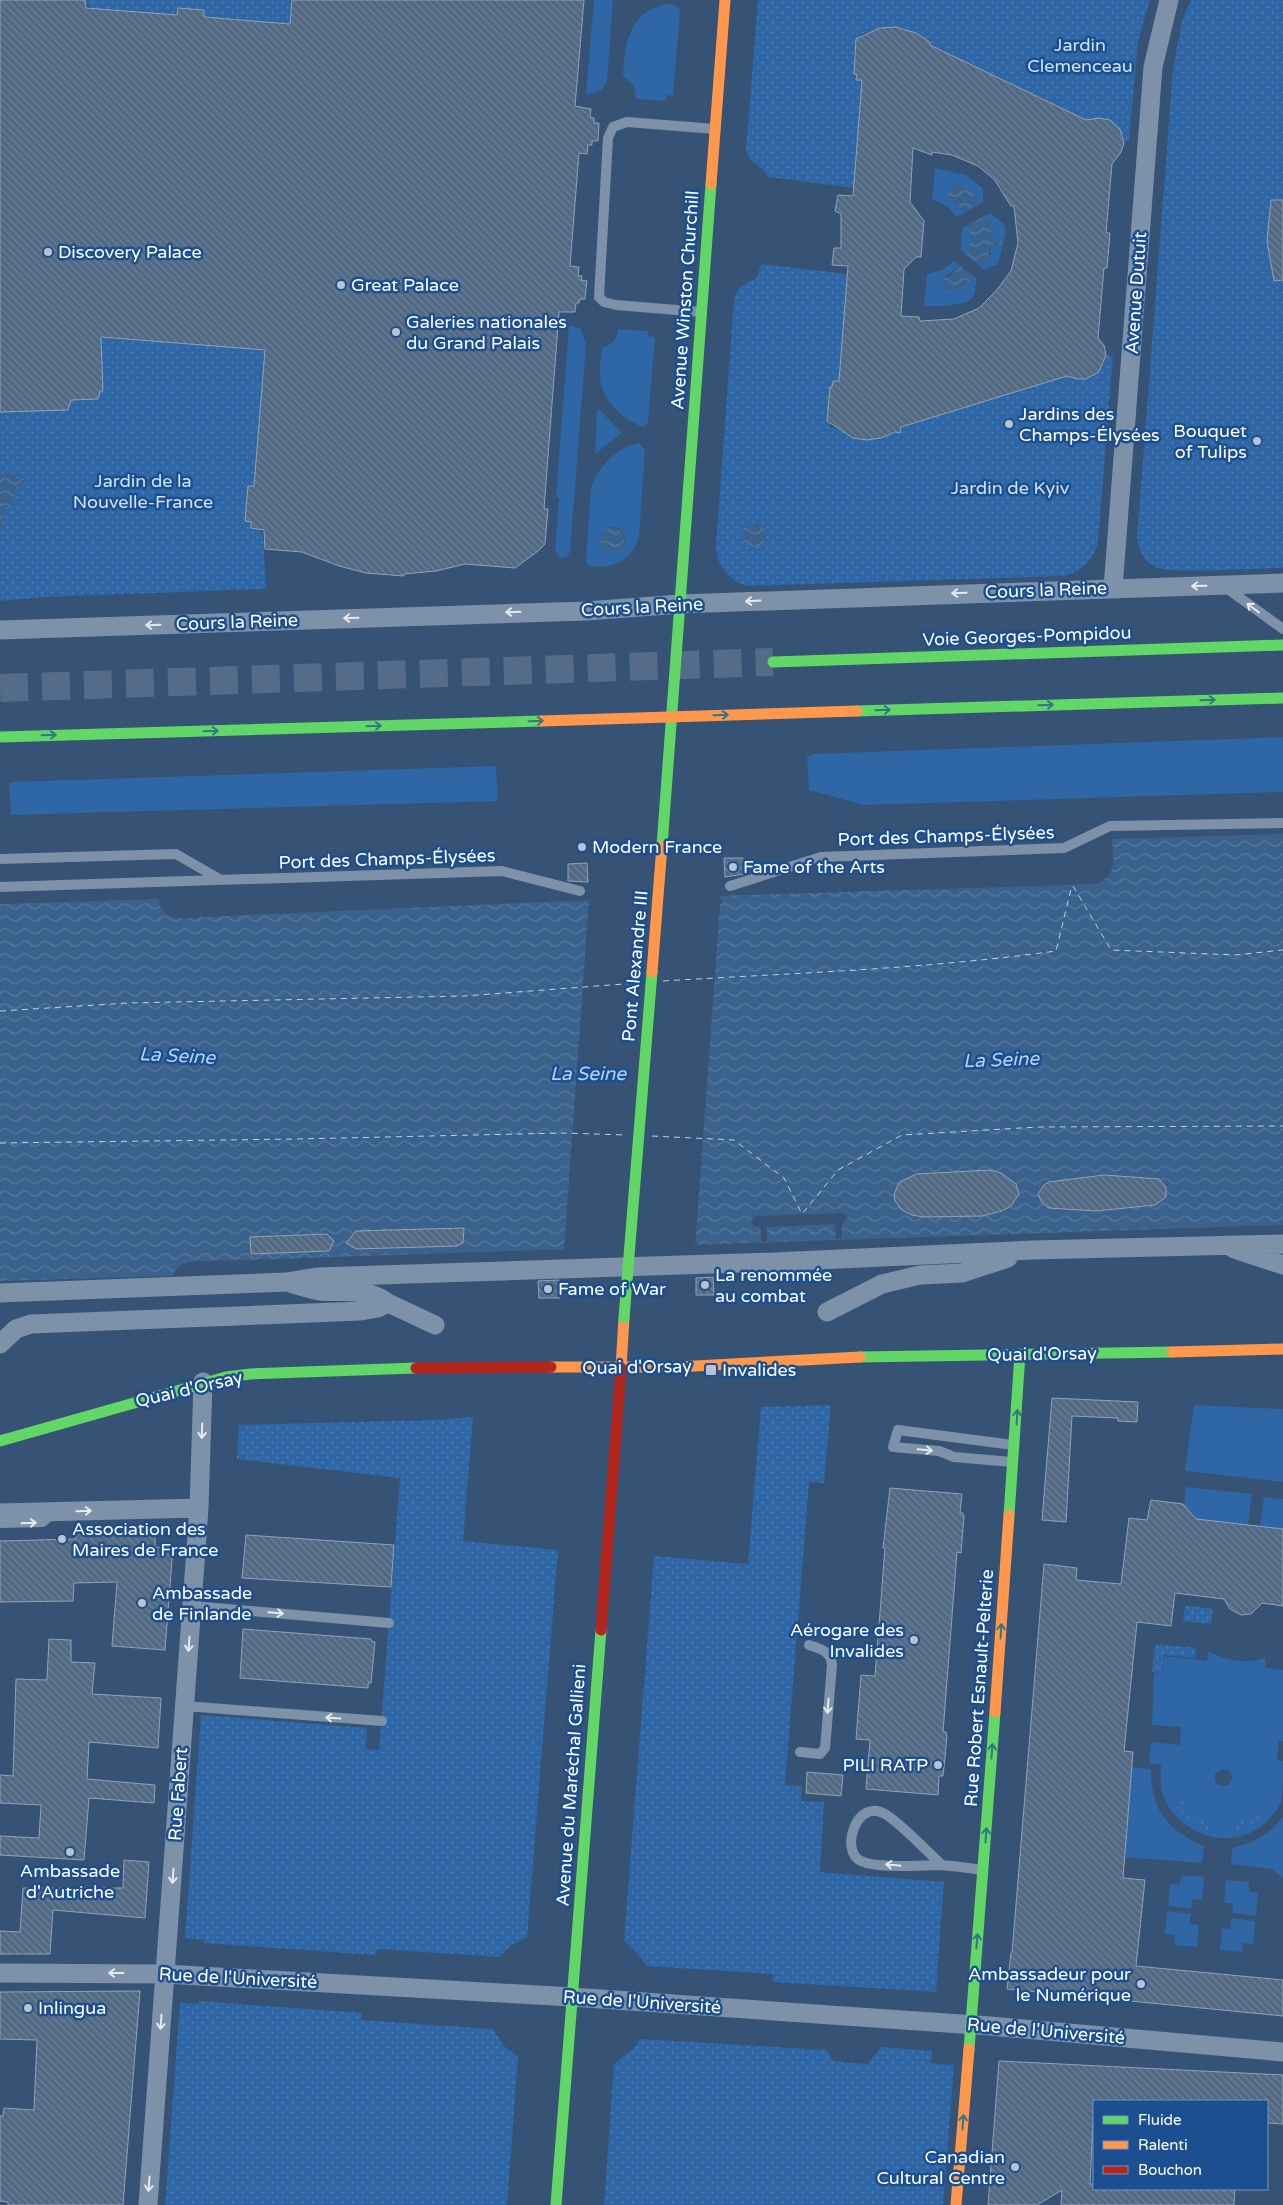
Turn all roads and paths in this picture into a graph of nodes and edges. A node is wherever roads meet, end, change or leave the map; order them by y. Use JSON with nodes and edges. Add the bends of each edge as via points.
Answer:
{"nodes":[{"id":1,"x":725,"y":0,"type":"edge"},
{"id":2,"x":1169,"y":0,"type":"edge"},
{"id":3,"x":715,"y":129,"type":"junction"},
{"id":4,"x":702,"y":312,"type":"junction"},
{"id":5,"x":1283,"y":583,"type":"edge"},
{"id":6,"x":1224,"y":586,"type":"junction"},
{"id":7,"x":1113,"y":588,"type":"junction"},
{"id":8,"x":681,"y":604,"type":"junction"},
{"id":9,"x":1283,"y":629,"type":"edge"},
{"id":10,"x":0,"y":630,"type":"edge"},
{"id":11,"x":1283,"y":645,"type":"edge"},
{"id":12,"x":773,"y":662,"type":"tunnel mouth"},
{"id":13,"x":1283,"y":698,"type":"edge"},
{"id":14,"x":672,"y":717,"type":"junction"},
{"id":15,"x":0,"y":737,"type":"edge"},
{"id":16,"x":1283,"y":823,"type":"edge"},
{"id":17,"x":0,"y":859,"type":"edge"},
{"id":18,"x":222,"y":881,"type":"junction"},
{"id":19,"x":730,"y":886,"type":"dead end"},
{"id":20,"x":0,"y":887,"type":"edge"},
{"id":21,"x":580,"y":891,"type":"dead end"},
{"id":22,"x":1283,"y":1244,"type":"edge"},
{"id":23,"x":1219,"y":1245,"type":"junction"},
{"id":24,"x":1033,"y":1250,"type":"junction"},
{"id":25,"x":1283,"y":1265,"type":"edge"},
{"id":26,"x":287,"y":1282,"type":"junction"},
{"id":27,"x":0,"y":1293,"type":"edge"},
{"id":28,"x":388,"y":1303,"type":"junction"},
{"id":29,"x":827,"y":1312,"type":"dead end"},
{"id":30,"x":435,"y":1325,"type":"dead end"},
{"id":31,"x":0,"y":1344,"type":"edge"},
{"id":32,"x":1283,"y":1349,"type":"edge"},
{"id":33,"x":1020,"y":1354,"type":"junction"},
{"id":34,"x":621,"y":1368,"type":"junction"},
{"id":35,"x":203,"y":1382,"type":"junction"},
{"id":36,"x":0,"y":1441,"type":"edge"},
{"id":37,"x":1015,"y":1446,"type":"junction"},
{"id":38,"x":1013,"y":1462,"type":"junction"},
{"id":39,"x":199,"y":1508,"type":"junction"},
{"id":40,"x":53,"y":1512,"type":"junction"},
{"id":41,"x":0,"y":1513,"type":"edge"},
{"id":42,"x":0,"y":1524,"type":"edge"},
{"id":43,"x":192,"y":1606,"type":"junction"},
{"id":44,"x":389,"y":1623,"type":"dead end"},
{"id":45,"x":809,"y":1645,"type":"dead end"},
{"id":46,"x":185,"y":1706,"type":"junction"},
{"id":47,"x":382,"y":1721,"type":"dead end"},
{"id":48,"x":800,"y":1752,"type":"dead end"},
{"id":49,"x":942,"y":1866,"type":"junction"},
{"id":50,"x":983,"y":1870,"type":"junction"},
{"id":51,"x":0,"y":1973,"type":"edge"},
{"id":52,"x":165,"y":1974,"type":"junction"},
{"id":53,"x":572,"y":1997,"type":"junction"},
{"id":54,"x":970,"y":2025,"type":"junction"},
{"id":55,"x":1283,"y":2052,"type":"edge"},
{"id":56,"x":148,"y":2205,"type":"edge"},
{"id":57,"x":556,"y":2205,"type":"edge"},
{"id":58,"x":956,"y":2205,"type":"edge"}],
"edges":[{"from":1,"to":3,"type":"main road","name":"Avenue Winston Churchill"},
{"from":2,"to":7,"type":"street","name":"Avenue Dutuit","via":[[1153,67]]},
{"from":3,"to":4,"type":"main road","name":"Avenue Winston Churchill"},
{"from":3,"to":4,"type":"lane","via":[[626,122],[614,127],[608,138],[599,297],[616,305]]},
{"from":4,"to":8,"type":"main road","name":"Avenue Winston Churchill"},
{"from":5,"to":6,"type":"street","name":"Cours la Reine"},
{"from":6,"to":7,"type":"street","name":"Cours la Reine","one_way":true},
{"from":9,"to":6,"type":"lane","one_way":true},
{"from":7,"to":8,"type":"street","name":"Cours la Reine","one_way":true},
{"from":8,"to":10,"type":"street","name":"Cours la Reine","one_way":true,"via":[[586,611]]},
{"from":8,"to":14,"type":"main road","name":"Avenue Winston Churchill"},
{"from":11,"to":12,"type":"main road","name":"Voie Georges-Pompidou"},
{"from":14,"to":13,"type":"main road","one_way":true},
{"from":15,"to":14,"type":"main road","one_way":true},
{"from":14,"to":34,"type":"main road","name":"Pont Alexandre III","bridge":true},
{"from":16,"to":19,"type":"lane","name":"Port des Champs-Élysées","via":[[1110,826],[1064,848],[821,857]]},
{"from":17,"to":18,"type":"lane","via":[[176,854]]},
{"from":18,"to":20,"type":"lane","name":"Port des Champs-Élysées"},
{"from":18,"to":21,"type":"lane","name":"Port des Champs-Élysées","via":[[502,871]]},
{"from":22,"to":23,"type":"street"},
{"from":23,"to":24,"type":"street"},
{"from":23,"to":25,"type":"street"},
{"from":24,"to":26,"type":"street","via":[[317,1277]]},
{"from":24,"to":29,"type":"street","via":[[962,1273],[920,1275],[882,1284]]},
{"from":26,"to":27,"type":"street"},
{"from":26,"to":28,"type":"street","via":[[319,1290],[365,1292]]},
{"from":28,"to":30,"type":"street"},
{"from":28,"to":31,"type":"street","via":[[361,1311],[31,1324],[16,1329]]},
{"from":32,"to":33,"type":"main road","name":"Quai d'Orsay"},
{"from":33,"to":34,"type":"main road","name":"Quai d'Orsay","via":[[887,1356]]},
{"from":37,"to":33,"type":"main road","name":"Rue Robert Esnault-Pelterie","one_way":true},
{"from":34,"to":35,"type":"main road","name":"Quai d'Orsay","via":[[423,1368],[250,1374]]},
{"from":34,"to":53,"type":"main road","name":"Avenue du Maréchal Gallieni"},
{"from":35,"to":36,"type":"main road","name":"Quai d'Orsay"},
{"from":35,"to":39,"type":"street","name":"Rue Fabert","one_way":true},
{"from":37,"to":38,"type":"main road","name":"Rue Robert Esnault-Pelterie"},
{"from":37,"to":38,"type":"lane","one_way":true,"via":[[898,1430],[893,1447]]},
{"from":50,"to":38,"type":"main road","name":"Rue Robert Esnault-Pelterie","one_way":true},
{"from":40,"to":39,"type":"street","one_way":true},
{"from":39,"to":43,"type":"street","name":"Rue Fabert"},
{"from":40,"to":41,"type":"street"},
{"from":42,"to":40,"type":"lane","one_way":true,"via":[[43,1522]]},
{"from":43,"to":44,"type":"lane","one_way":true},
{"from":43,"to":46,"type":"street","name":"Rue Fabert","one_way":true},
{"from":45,"to":48,"type":"lane","one_way":true,"via":[[826,1651],[832,1658],[825,1748],[820,1754]]},
{"from":47,"to":46,"type":"lane","one_way":true},
{"from":46,"to":52,"type":"street","name":"Rue Fabert","one_way":true},
{"from":49,"to":49,"type":"lane","one_way":true,"via":[[912,1867],[863,1862],[852,1851],[853,1827],[862,1815],[870,1811],[883,1813]]},
{"from":49,"to":50,"type":"lane"},
{"from":54,"to":50,"type":"main road","name":"Rue Robert Esnault-Pelterie","one_way":true},
{"from":52,"to":51,"type":"street","name":"Rue de l'Université","one_way":true},
{"from":52,"to":53,"type":"street","name":"Rue de l'Université"},
{"from":52,"to":56,"type":"street","name":"Rue Fabert","one_way":true},
{"from":53,"to":54,"type":"street","name":"Rue de l'Université"},
{"from":53,"to":57,"type":"main road","name":"Avenue du Maréchal Gallieni"},
{"from":54,"to":55,"type":"street","name":"Rue de l'Université"},
{"from":58,"to":54,"type":"main road","name":"Rue Robert Esnault-Pelterie","one_way":true}]}
